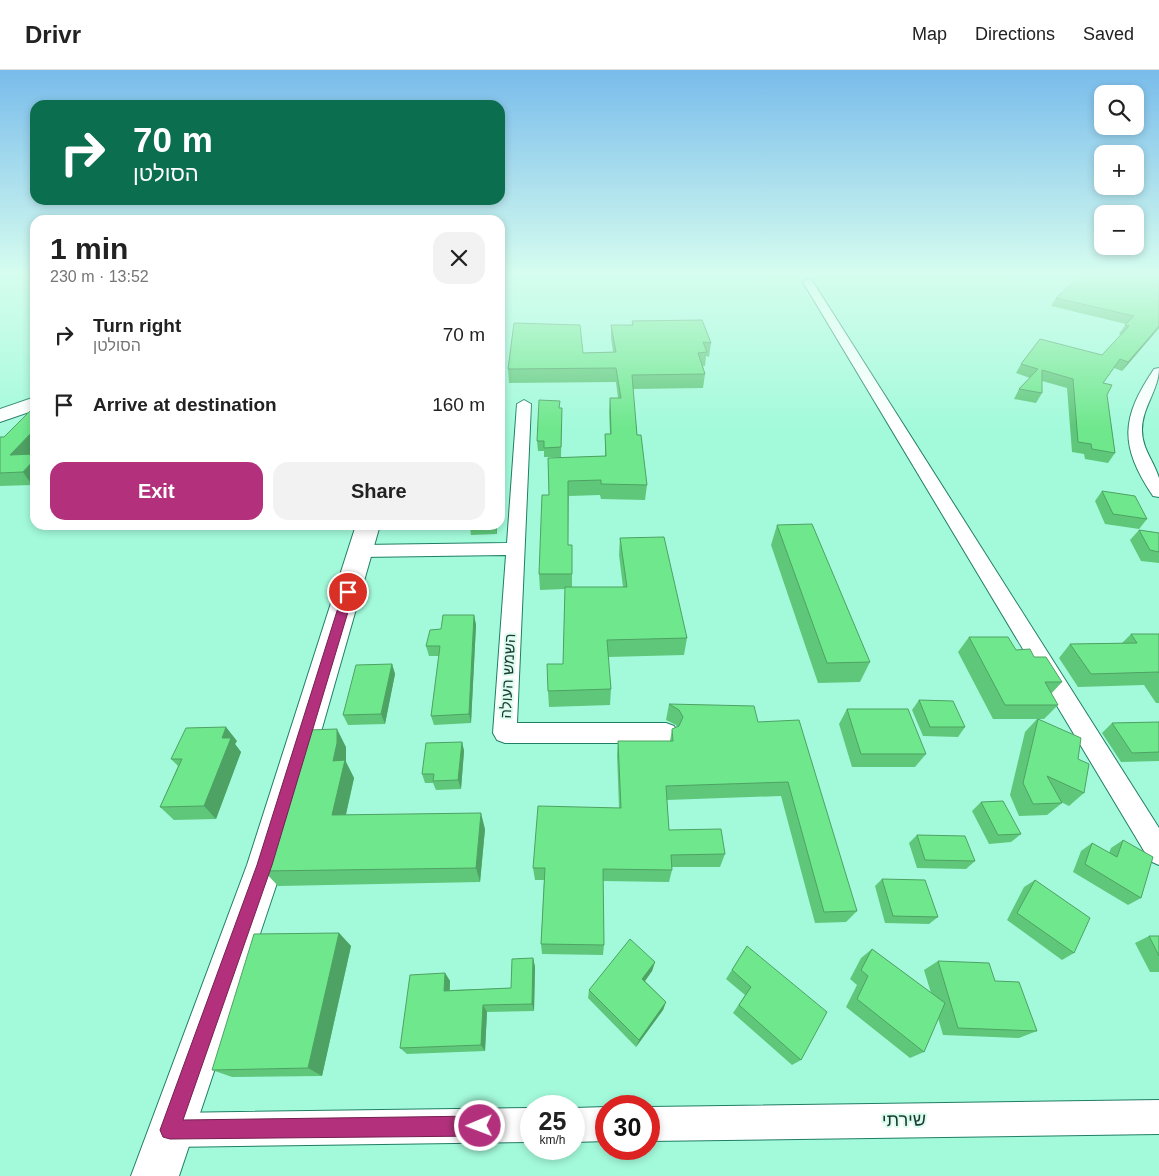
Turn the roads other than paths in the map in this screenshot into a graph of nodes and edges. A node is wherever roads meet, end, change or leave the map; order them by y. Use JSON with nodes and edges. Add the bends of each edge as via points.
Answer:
{"nodes":[{"id":1,"x":835,"y":326,"type":"edge"},
{"id":2,"x":1159,"y":372,"type":"edge"},
{"id":3,"x":524,"y":404,"type":"dead end"},
{"id":4,"x":30,"y":405,"type":"edge"},
{"id":5,"x":0,"y":416,"type":"edge"},
{"id":6,"x":1159,"y":492,"type":"edge"},
{"id":7,"x":364,"y":538,"type":"edge"},
{"id":8,"x":515,"y":549,"type":"junction"},
{"id":9,"x":666,"y":732,"type":"dead end"},
{"id":10,"x":1159,"y":852,"type":"edge"},
{"id":11,"x":1159,"y":1117,"type":"edge"},
{"id":12,"x":660,"y":1124,"type":"edge"},
{"id":13,"x":520,"y":1125,"type":"edge"},
{"id":14,"x":170,"y":1130,"type":"junction"},
{"id":15,"x":155,"y":1176,"type":"edge"}],
"edges":[{"from":1,"to":10,"type":"street"},
{"from":2,"to":6,"type":"street","via":[[1143,396],[1133,430],[1140,457]]},
{"from":3,"to":8,"type":"street","name":"השמש העולה"},
{"from":4,"to":5,"type":"street"},
{"from":7,"to":8,"type":"street"},
{"from":7,"to":14,"type":"street","via":[[265,865]]},
{"from":8,"to":9,"type":"street","name":"השמש העולה","via":[[505,733]]},
{"from":11,"to":12,"type":"street","name":"שירתי"},
{"from":13,"to":14,"type":"street"},
{"from":14,"to":15,"type":"street"}]}
